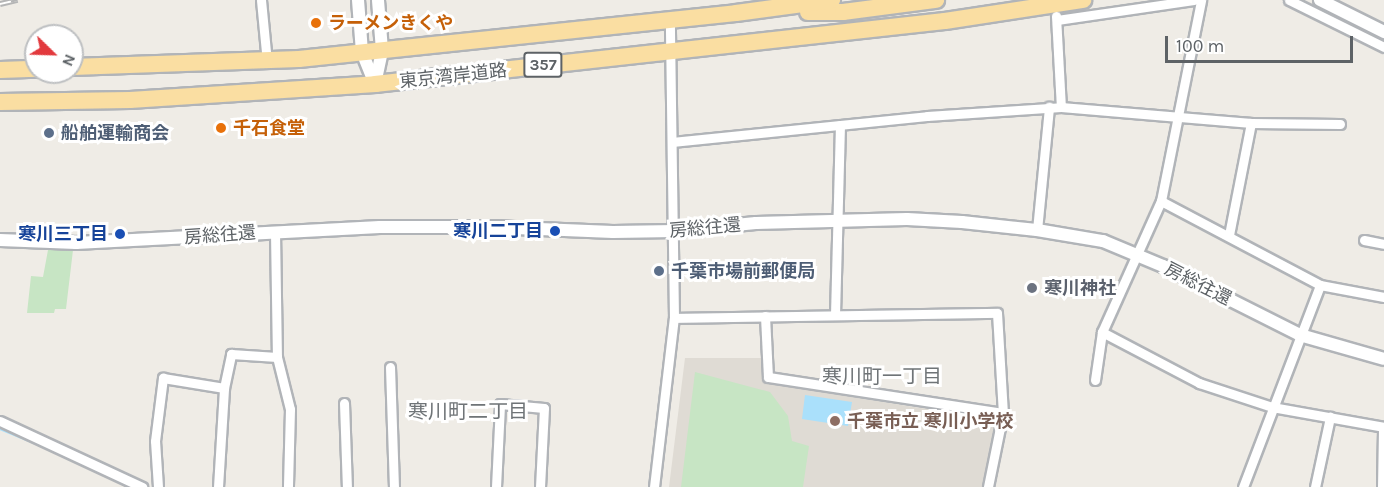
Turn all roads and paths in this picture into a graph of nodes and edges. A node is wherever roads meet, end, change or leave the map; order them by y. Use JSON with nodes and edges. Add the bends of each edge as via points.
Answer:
{"nodes":[{"id":1,"x":261,"y":0,"type":"edge"},
{"id":2,"x":358,"y":0,"type":"edge"},
{"id":3,"x":378,"y":0,"type":"edge"},
{"id":4,"x":831,"y":0,"type":"edge"},
{"id":5,"x":936,"y":0,"type":"edge"},
{"id":6,"x":1083,"y":0,"type":"edge"},
{"id":7,"x":1194,"y":0,"type":"edge"},
{"id":8,"x":1201,"y":0,"type":"edge"},
{"id":9,"x":1289,"y":0,"type":"edge"},
{"id":10,"x":1323,"y":1,"type":"edge"},
{"id":11,"x":735,"y":13,"type":"junction"},
{"id":12,"x":1056,"y":13,"type":"junction"},
{"id":13,"x":670,"y":19,"type":"junction"},
{"id":14,"x":1384,"y":32,"type":"edge"},
{"id":15,"x":1384,"y":47,"type":"edge"},
{"id":16,"x":382,"y":50,"type":"junction"},
{"id":17,"x":670,"y":51,"type":"junction"},
{"id":18,"x":362,"y":52,"type":"junction"},
{"id":19,"x":267,"y":62,"type":"junction"},
{"id":20,"x":84,"y":68,"type":"edge"},
{"id":21,"x":24,"y":69,"type":"edge"},
{"id":22,"x":0,"y":70,"type":"edge"},
{"id":23,"x":375,"y":84,"type":"junction"},
{"id":24,"x":0,"y":102,"type":"edge"},
{"id":25,"x":1061,"y":107,"type":"junction"},
{"id":26,"x":1048,"y":108,"type":"junction"},
{"id":27,"x":1178,"y":116,"type":"junction"},
{"id":28,"x":1251,"y":123,"type":"junction"},
{"id":29,"x":1340,"y":124,"type":"dead end"},
{"id":30,"x":840,"y":125,"type":"junction"},
{"id":31,"x":672,"y":142,"type":"junction"},
{"id":32,"x":1161,"y":201,"type":"junction"},
{"id":33,"x":838,"y":221,"type":"junction"},
{"id":34,"x":1037,"y":230,"type":"junction"},
{"id":35,"x":675,"y":231,"type":"junction"},
{"id":36,"x":275,"y":232,"type":"junction"},
{"id":37,"x":1229,"y":235,"type":"junction"},
{"id":38,"x":0,"y":240,"type":"edge"},
{"id":39,"x":1364,"y":240,"type":"dead end"},
{"id":40,"x":1384,"y":244,"type":"edge"},
{"id":41,"x":1136,"y":254,"type":"junction"},
{"id":42,"x":1320,"y":285,"type":"junction"},
{"id":43,"x":1384,"y":297,"type":"edge"},
{"id":44,"x":835,"y":315,"type":"junction"},
{"id":45,"x":765,"y":316,"type":"junction"},
{"id":46,"x":674,"y":318,"type":"junction"},
{"id":47,"x":1102,"y":332,"type":"junction"},
{"id":48,"x":1300,"y":335,"type":"junction"},
{"id":49,"x":277,"y":357,"type":"junction"},
{"id":50,"x":1384,"y":359,"type":"edge"},
{"id":51,"x":390,"y":367,"type":"dead end"},
{"id":52,"x":1095,"y":380,"type":"dead end"},
{"id":53,"x":224,"y":388,"type":"junction"},
{"id":54,"x":344,"y":403,"type":"dead end"},
{"id":55,"x":1272,"y":407,"type":"junction"},
{"id":56,"x":1003,"y":413,"type":"junction"},
{"id":57,"x":1330,"y":417,"type":"junction"},
{"id":58,"x":0,"y":421,"type":"edge"},
{"id":59,"x":1383,"y":427,"type":"edge"},
{"id":60,"x":142,"y":487,"type":"edge"},
{"id":61,"x":158,"y":487,"type":"edge"},
{"id":62,"x":218,"y":487,"type":"edge"},
{"id":63,"x":288,"y":487,"type":"edge"},
{"id":64,"x":346,"y":487,"type":"edge"},
{"id":65,"x":394,"y":487,"type":"edge"},
{"id":66,"x":496,"y":487,"type":"edge"},
{"id":67,"x":540,"y":487,"type":"edge"},
{"id":68,"x":654,"y":487,"type":"edge"},
{"id":69,"x":988,"y":487,"type":"edge"},
{"id":70,"x":1243,"y":487,"type":"edge"},
{"id":71,"x":1315,"y":487,"type":"edge"},
{"id":72,"x":1382,"y":487,"type":"edge"}],
"edges":[{"from":1,"to":19,"type":"street"},
{"from":2,"to":18,"type":"street"},
{"from":3,"to":16,"type":"street"},
{"from":4,"to":11,"type":"highway","name":"東京湾岸道路","number":"357"},
{"from":5,"to":11,"type":"highway","via":[[843,12]]},
{"from":6,"to":12,"type":"highway","name":"東京湾岸道路","number":"357"},
{"from":7,"to":12,"type":"street"},
{"from":8,"to":27,"type":"street"},
{"from":9,"to":15,"type":"street"},
{"from":10,"to":14,"type":"street"},
{"from":11,"to":13,"type":"highway","name":"東京湾岸道路","number":"357"},
{"from":12,"to":17,"type":"highway","name":"東京湾岸道路","number":"357"},
{"from":12,"to":25,"type":"street"},
{"from":13,"to":16,"type":"highway","name":"東京湾岸道路","number":"357"},
{"from":13,"to":17,"type":"street"},
{"from":16,"to":18,"type":"highway","name":"東京湾岸道路","number":"357"},
{"from":16,"to":23,"type":"street"},
{"from":17,"to":23,"type":"highway","name":"東京湾岸道路","number":"357"},
{"from":17,"to":31,"type":"street"},
{"from":18,"to":19,"type":"highway","name":"東京湾岸道路","number":"357"},
{"from":18,"to":23,"type":"street"},
{"from":19,"to":20,"type":"highway","name":"東京湾岸道路","number":"357"},
{"from":21,"to":22,"type":"highway"},
{"from":23,"to":24,"type":"highway","name":"東京湾岸道路","number":"357","via":[[141,100]]},
{"from":25,"to":26,"type":"street"},
{"from":25,"to":27,"type":"street"},
{"from":26,"to":30,"type":"street"},
{"from":26,"to":34,"type":"street"},
{"from":27,"to":28,"type":"street"},
{"from":27,"to":32,"type":"street"},
{"from":28,"to":29,"type":"street"},
{"from":28,"to":37,"type":"street"},
{"from":30,"to":31,"type":"street"},
{"from":30,"to":33,"type":"street"},
{"from":31,"to":35,"type":"street"},
{"from":32,"to":37,"type":"street"},
{"from":32,"to":41,"type":"street"},
{"from":33,"to":34,"type":"street","name":"房総往還","via":[[907,219]]},
{"from":33,"to":35,"type":"street","name":"房総往還","via":[[756,223]]},
{"from":33,"to":44,"type":"street"},
{"from":34,"to":41,"type":"street","name":"房総往還","via":[[1103,241]]},
{"from":35,"to":36,"type":"street","name":"房総往還","via":[[380,226]]},
{"from":35,"to":46,"type":"street"},
{"from":36,"to":38,"type":"street","name":"房総往還","via":[[76,243]]},
{"from":36,"to":49,"type":"street"},
{"from":37,"to":42,"type":"street"},
{"from":39,"to":40,"type":"street"},
{"from":41,"to":47,"type":"street"},
{"from":41,"to":48,"type":"street","name":"房総往還"},
{"from":42,"to":43,"type":"street"},
{"from":42,"to":48,"type":"street"},
{"from":44,"to":45,"type":"street"},
{"from":44,"to":56,"type":"street","via":[[997,313]]},
{"from":45,"to":46,"type":"street"},
{"from":45,"to":56,"type":"street","via":[[768,377]]},
{"from":46,"to":68,"type":"street"},
{"from":47,"to":52,"type":"street"},
{"from":47,"to":55,"type":"street","via":[[1199,383]]},
{"from":48,"to":50,"type":"street","name":"房総往還"},
{"from":48,"to":55,"type":"street"},
{"from":49,"to":53,"type":"street","via":[[231,354]]},
{"from":49,"to":63,"type":"street","via":[[290,409]]},
{"from":51,"to":65,"type":"street"},
{"from":53,"to":61,"type":"street","via":[[163,378],[155,441]]},
{"from":53,"to":62,"type":"street"},
{"from":54,"to":64,"type":"street"},
{"from":55,"to":57,"type":"street"},
{"from":55,"to":70,"type":"street"},
{"from":56,"to":69,"type":"street"},
{"from":57,"to":59,"type":"street"},
{"from":57,"to":71,"type":"street"},
{"from":58,"to":60,"type":"street"},
{"from":59,"to":72,"type":"street"},
{"from":66,"to":67,"type":"street","via":[[500,404],[544,408]]}]}
